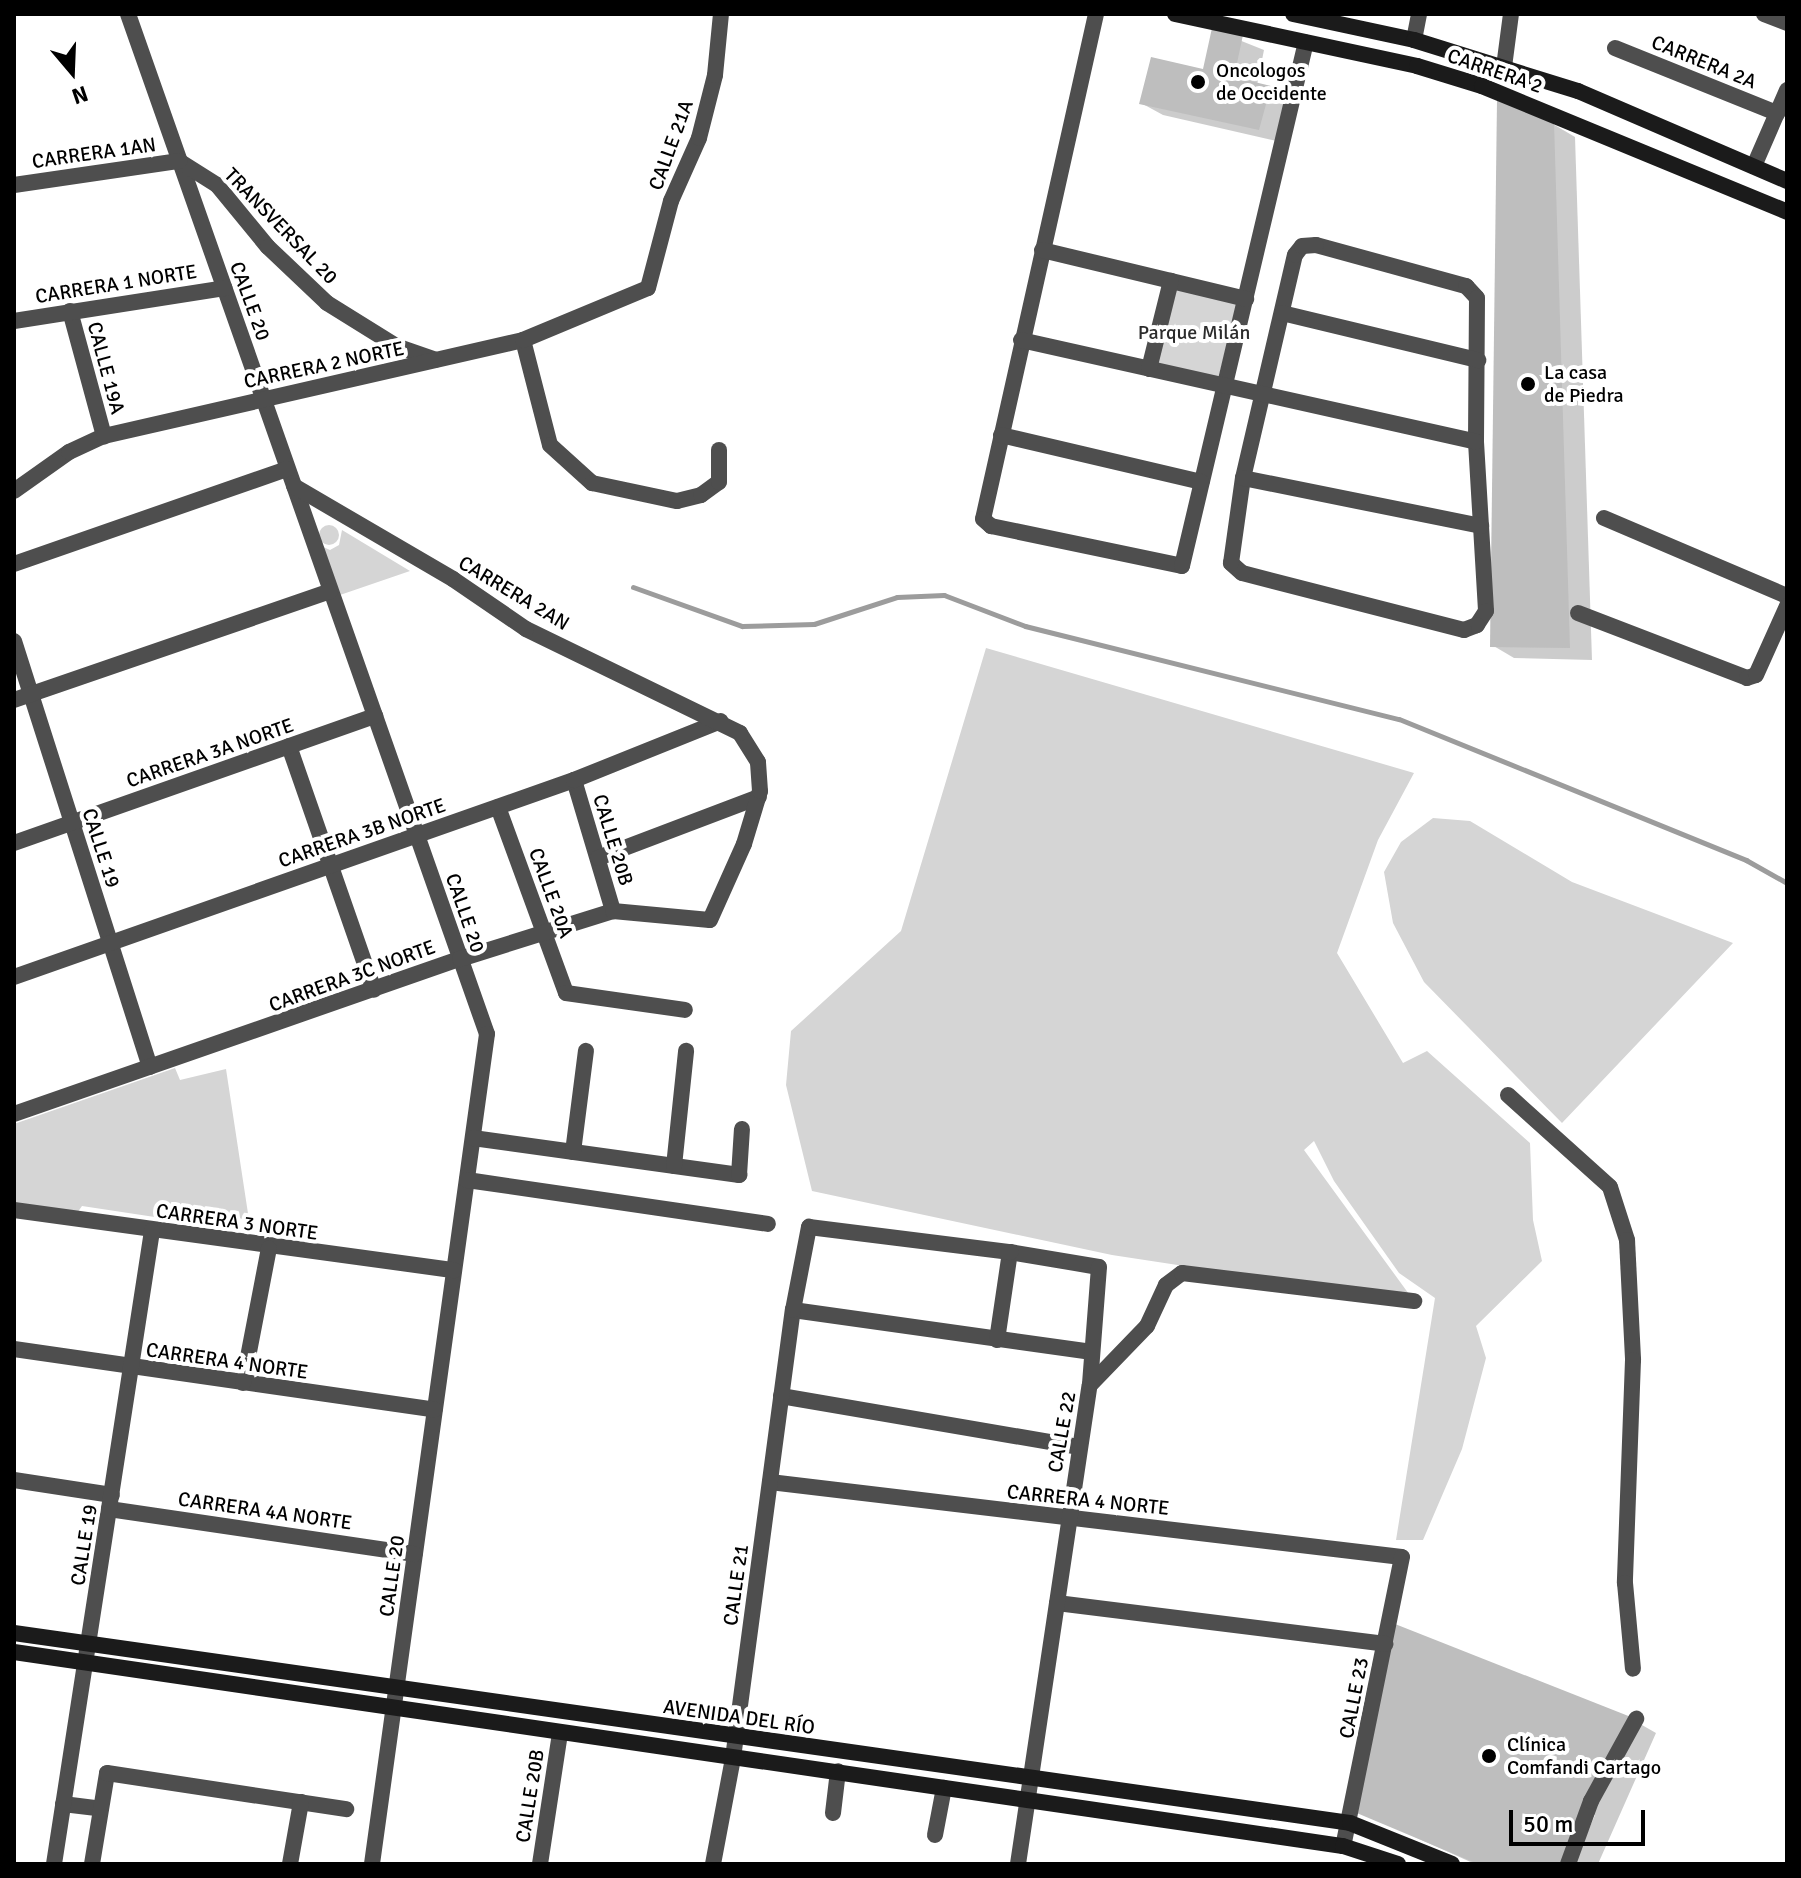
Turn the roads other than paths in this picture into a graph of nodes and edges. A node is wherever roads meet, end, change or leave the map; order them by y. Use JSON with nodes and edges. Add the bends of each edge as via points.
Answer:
{"nodes":[{"id":1,"x":128,"y":14,"type":"edge"},
{"id":2,"x":721,"y":14,"type":"edge"},
{"id":3,"x":1096,"y":14,"type":"edge"},
{"id":4,"x":1175,"y":14,"type":"edge"},
{"id":5,"x":1293,"y":14,"type":"edge"},
{"id":6,"x":1419,"y":14,"type":"edge"},
{"id":7,"x":1511,"y":14,"type":"edge"},
{"id":8,"x":1764,"y":14,"type":"edge"},
{"id":9,"x":1787,"y":23,"type":"edge"},
{"id":10,"x":1414,"y":40,"type":"junction"},
{"id":11,"x":1306,"y":42,"type":"junction"},
{"id":12,"x":1615,"y":48,"type":"dead end"},
{"id":13,"x":1504,"y":67,"type":"junction"},
{"id":14,"x":1787,"y":90,"type":"edge"},
{"id":15,"x":1777,"y":113,"type":"junction"},
{"id":16,"x":179,"y":161,"type":"junction"},
{"id":17,"x":1754,"y":166,"type":"junction"},
{"id":18,"x":1787,"y":181,"type":"edge"},
{"id":19,"x":14,"y":185,"type":"edge"},
{"id":20,"x":1787,"y":212,"type":"edge"},
{"id":21,"x":1042,"y":250,"type":"junction"},
{"id":22,"x":1171,"y":281,"type":"junction"},
{"id":23,"x":224,"y":288,"type":"junction"},
{"id":24,"x":648,"y":288,"type":"joint"},
{"id":25,"x":1246,"y":299,"type":"junction"},
{"id":26,"x":70,"y":311,"type":"junction"},
{"id":27,"x":1282,"y":313,"type":"junction"},
{"id":28,"x":14,"y":321,"type":"edge"},
{"id":29,"x":523,"y":340,"type":"junction"},
{"id":30,"x":1021,"y":340,"type":"junction"},
{"id":31,"x":1478,"y":360,"type":"junction"},
{"id":32,"x":439,"y":361,"type":"junction"},
{"id":33,"x":1149,"y":369,"type":"junction"},
{"id":34,"x":1225,"y":386,"type":"junction"},
{"id":35,"x":1264,"y":395,"type":"junction"},
{"id":36,"x":263,"y":398,"type":"junction"},
{"id":37,"x":1001,"y":435,"type":"junction"},
{"id":38,"x":104,"y":436,"type":"junction"},
{"id":39,"x":1476,"y":442,"type":"junction"},
{"id":40,"x":719,"y":450,"type":"dead end"},
{"id":41,"x":287,"y":469,"type":"junction"},
{"id":42,"x":1243,"y":478,"type":"junction"},
{"id":43,"x":1202,"y":482,"type":"junction"},
{"id":44,"x":294,"y":486,"type":"junction"},
{"id":45,"x":14,"y":491,"type":"edge"},
{"id":46,"x":1604,"y":518,"type":"dead end"},
{"id":47,"x":1481,"y":526,"type":"junction"},
{"id":48,"x":14,"y":564,"type":"edge"},
{"id":49,"x":330,"y":591,"type":"junction"},
{"id":50,"x":1787,"y":596,"type":"edge"},
{"id":51,"x":1787,"y":606,"type":"edge"},
{"id":52,"x":1578,"y":613,"type":"dead end"},
{"id":53,"x":14,"y":641,"type":"edge"},
{"id":54,"x":31,"y":694,"type":"junction"},
{"id":55,"x":14,"y":700,"type":"edge"},
{"id":56,"x":375,"y":716,"type":"junction"},
{"id":57,"x":721,"y":721,"type":"junction"},
{"id":58,"x":289,"y":746,"type":"junction"},
{"id":59,"x":574,"y":780,"type":"junction"},
{"id":60,"x":759,"y":797,"type":"junction"},
{"id":61,"x":498,"y":807,"type":"junction"},
{"id":62,"x":72,"y":823,"type":"junction"},
{"id":63,"x":418,"y":835,"type":"junction"},
{"id":64,"x":14,"y":843,"type":"edge"},
{"id":65,"x":598,"y":858,"type":"junction"},
{"id":66,"x":329,"y":866,"type":"junction"},
{"id":67,"x":613,"y":911,"type":"junction"},
{"id":68,"x":545,"y":932,"type":"junction"},
{"id":69,"x":111,"y":943,"type":"junction"},
{"id":70,"x":460,"y":959,"type":"junction"},
{"id":71,"x":14,"y":977,"type":"edge"},
{"id":72,"x":374,"y":990,"type":"junction"},
{"id":73,"x":685,"y":1010,"type":"dead end"},
{"id":74,"x":586,"y":1051,"type":"dead end"},
{"id":75,"x":686,"y":1051,"type":"dead end"},
{"id":76,"x":150,"y":1067,"type":"junction"},
{"id":77,"x":1508,"y":1095,"type":"dead end"},
{"id":78,"x":14,"y":1114,"type":"edge"},
{"id":79,"x":742,"y":1129,"type":"dead end"},
{"id":80,"x":473,"y":1138,"type":"junction"},
{"id":81,"x":573,"y":1152,"type":"junction"},
{"id":82,"x":674,"y":1166,"type":"junction"},
{"id":83,"x":467,"y":1180,"type":"junction"},
{"id":84,"x":14,"y":1210,"type":"edge"},
{"id":85,"x":768,"y":1224,"type":"dead end"},
{"id":86,"x":152,"y":1231,"type":"junction"},
{"id":87,"x":269,"y":1248,"type":"junction"},
{"id":88,"x":1010,"y":1252,"type":"junction"},
{"id":89,"x":454,"y":1270,"type":"junction"},
{"id":90,"x":1414,"y":1301,"type":"dead end"},
{"id":91,"x":793,"y":1310,"type":"junction"},
{"id":92,"x":997,"y":1340,"type":"junction"},
{"id":93,"x":14,"y":1349,"type":"edge"},
{"id":94,"x":1092,"y":1352,"type":"junction"},
{"id":95,"x":131,"y":1367,"type":"junction"},
{"id":96,"x":243,"y":1383,"type":"junction"},
{"id":97,"x":1090,"y":1385,"type":"junction"},
{"id":98,"x":781,"y":1396,"type":"junction"},
{"id":99,"x":435,"y":1410,"type":"junction"},
{"id":100,"x":1080,"y":1447,"type":"junction"},
{"id":101,"x":14,"y":1480,"type":"edge"},
{"id":102,"x":770,"y":1482,"type":"junction"},
{"id":103,"x":110,"y":1502,"type":"junction"},
{"id":104,"x":1067,"y":1519,"type":"junction"},
{"id":105,"x":415,"y":1554,"type":"junction"},
{"id":106,"x":1402,"y":1557,"type":"joint"},
{"id":107,"x":1057,"y":1603,"type":"junction"},
{"id":108,"x":14,"y":1633,"type":"edge"},
{"id":109,"x":88,"y":1644,"type":"junction"},
{"id":110,"x":1385,"y":1644,"type":"junction"},
{"id":111,"x":14,"y":1652,"type":"edge"},
{"id":112,"x":85,"y":1663,"type":"junction"},
{"id":113,"x":1633,"y":1669,"type":"dead end"},
{"id":114,"x":397,"y":1688,"type":"junction"},
{"id":115,"x":394,"y":1707,"type":"junction"},
{"id":116,"x":1636,"y":1719,"type":"dead end"},
{"id":117,"x":560,"y":1733,"type":"junction"},
{"id":118,"x":736,"y":1737,"type":"junction"},
{"id":119,"x":733,"y":1758,"type":"junction"},
{"id":120,"x":838,"y":1771,"type":"junction"},
{"id":121,"x":1029,"y":1780,"type":"junction"},
{"id":122,"x":944,"y":1788,"type":"junction"},
{"id":123,"x":1026,"y":1800,"type":"junction"},
{"id":124,"x":301,"y":1802,"type":"junction"},
{"id":125,"x":63,"y":1804,"type":"junction"},
{"id":126,"x":101,"y":1809,"type":"junction"},
{"id":127,"x":346,"y":1809,"type":"dead end"},
{"id":128,"x":833,"y":1813,"type":"dead end"},
{"id":129,"x":1350,"y":1823,"type":"junction"},
{"id":130,"x":935,"y":1835,"type":"dead end"},
{"id":131,"x":1343,"y":1846,"type":"junction"},
{"id":132,"x":1387,"y":1862,"type":"edge"},
{"id":133,"x":54,"y":1864,"type":"edge"},
{"id":134,"x":92,"y":1864,"type":"edge"},
{"id":135,"x":290,"y":1864,"type":"edge"},
{"id":136,"x":372,"y":1864,"type":"edge"},
{"id":137,"x":540,"y":1864,"type":"edge"},
{"id":138,"x":713,"y":1864,"type":"edge"},
{"id":139,"x":1018,"y":1864,"type":"edge"},
{"id":140,"x":1452,"y":1864,"type":"edge"},
{"id":141,"x":1568,"y":1864,"type":"edge"}],
"edges":[{"from":1,"to":16,"type":"street","name":"CALLE 20"},
{"from":2,"to":24,"type":"street","name":"CALLE 21A","via":[[715,75],[699,138],[671,201]]},
{"from":3,"to":21,"type":"street"},
{"from":4,"to":11,"type":"street","name":"CARRERA 2"},
{"from":5,"to":10,"type":"street","name":"CARRERA 2"},
{"from":6,"to":10,"type":"street"},
{"from":7,"to":13,"type":"street"},
{"from":8,"to":9,"type":"street"},
{"from":10,"to":13,"type":"street","name":"CARRERA 2"},
{"from":11,"to":20,"type":"street","name":"CARRERA 2","via":[[1417,66],[1507,95]]},
{"from":11,"to":25,"type":"street"},
{"from":12,"to":15,"type":"street","name":"CARRERA 2A"},
{"from":13,"to":17,"type":"street","name":"CARRERA 2","via":[[1578,91]]},
{"from":14,"to":15,"type":"street"},
{"from":15,"to":17,"type":"street"},
{"from":16,"to":19,"type":"street","name":"CARRERA 1AN"},
{"from":16,"to":23,"type":"street","name":"CALLE 20"},
{"from":16,"to":32,"type":"street","name":"TRANSVERSAL 20","via":[[217,185],[268,247],[327,303],[396,346]]},
{"from":17,"to":18,"type":"street","name":"CARRERA 2"},
{"from":21,"to":22,"type":"street"},
{"from":21,"to":30,"type":"street"},
{"from":22,"to":25,"type":"street"},
{"from":22,"to":33,"type":"street"},
{"from":23,"to":26,"type":"street","name":"CARRERA 1 NORTE"},
{"from":23,"to":36,"type":"street","name":"CALLE 20"},
{"from":24,"to":29,"type":"street","name":"CARRERA 2 NORTE"},
{"from":25,"to":34,"type":"street"},
{"from":26,"to":28,"type":"street","name":"CARRERA 1 NORTE"},
{"from":26,"to":38,"type":"street","name":"CALLE 19A"},
{"from":27,"to":31,"type":"street"},
{"from":27,"to":31,"type":"street","via":[[1295,255],[1302,246],[1316,245],[1473,290]]},
{"from":27,"to":35,"type":"street"},
{"from":29,"to":32,"type":"street","name":"CARRERA 2 NORTE"},
{"from":29,"to":40,"type":"street","via":[[550,445],[592,483],[677,501],[701,495],[719,482]]},
{"from":30,"to":33,"type":"street"},
{"from":30,"to":37,"type":"street"},
{"from":31,"to":39,"type":"street"},
{"from":32,"to":36,"type":"street","name":"CARRERA 2 NORTE"},
{"from":33,"to":34,"type":"street"},
{"from":34,"to":35,"type":"street"},
{"from":34,"to":43,"type":"street"},
{"from":35,"to":39,"type":"street"},
{"from":35,"to":42,"type":"street"},
{"from":36,"to":38,"type":"street","name":"CARRERA 2 NORTE"},
{"from":36,"to":41,"type":"street","name":"CALLE 20"},
{"from":37,"to":43,"type":"street"},
{"from":37,"to":43,"type":"street","via":[[983,519],[991,526],[1182,566]]},
{"from":38,"to":45,"type":"street","name":"CARRERA 2 NORTE","via":[[55,461]]},
{"from":39,"to":47,"type":"street"},
{"from":41,"to":44,"type":"street","name":"CALLE 20"},
{"from":41,"to":48,"type":"street"},
{"from":42,"to":47,"type":"street"},
{"from":42,"to":47,"type":"street","via":[[1231,563],[1242,573],[1464,630],[1477,625],[1486,611]]},
{"from":44,"to":49,"type":"street","name":"CALLE 20"},
{"from":44,"to":57,"type":"street","name":"CARRERA 2AN","via":[[453,579],[526,629]]},
{"from":46,"to":50,"type":"street"},
{"from":49,"to":54,"type":"street"},
{"from":49,"to":56,"type":"street","name":"CALLE 20"},
{"from":51,"to":52,"type":"street","via":[[1756,675],[1747,678]]},
{"from":53,"to":54,"type":"street","name":"CALLE 19"},
{"from":54,"to":55,"type":"street"},
{"from":54,"to":62,"type":"street","name":"CALLE 19"},
{"from":56,"to":58,"type":"street","name":"CARRERA 3A NORTE"},
{"from":56,"to":63,"type":"street","name":"CALLE 20"},
{"from":57,"to":59,"type":"street","name":"CARRERA 3B NORTE"},
{"from":57,"to":60,"type":"street","name":"CARRERA 2AN","via":[[740,733],[758,762]]},
{"from":58,"to":62,"type":"street","name":"CARRERA 3A NORTE"},
{"from":58,"to":66,"type":"street"},
{"from":59,"to":61,"type":"street","name":"CARRERA 3B NORTE"},
{"from":59,"to":65,"type":"street","name":"CALLE 20B"},
{"from":60,"to":65,"type":"street"},
{"from":60,"to":67,"type":"street","name":"CARRERA 3C NORTE","via":[[710,920]]},
{"from":61,"to":63,"type":"street","name":"CARRERA 3B NORTE"},
{"from":61,"to":68,"type":"street","name":"CALLE 20A"},
{"from":62,"to":64,"type":"street","name":"CARRERA 3A NORTE"},
{"from":62,"to":69,"type":"street","name":"CALLE 19"},
{"from":63,"to":66,"type":"street","name":"CARRERA 3B NORTE"},
{"from":63,"to":70,"type":"street","name":"CALLE 20"},
{"from":65,"to":67,"type":"street","name":"CALLE 20B"},
{"from":66,"to":69,"type":"street","name":"CARRERA 3B NORTE"},
{"from":66,"to":72,"type":"street"},
{"from":67,"to":68,"type":"street","name":"CARRERA 3C NORTE"},
{"from":68,"to":70,"type":"street","name":"CARRERA 3C NORTE"},
{"from":68,"to":73,"type":"street","name":"CALLE 20A","via":[[566,993]]},
{"from":69,"to":71,"type":"street","name":"CARRERA 3B NORTE"},
{"from":69,"to":76,"type":"street","name":"CALLE 19"},
{"from":70,"to":72,"type":"street","name":"CARRERA 3C NORTE"},
{"from":70,"to":80,"type":"street","name":"CALLE 20","via":[[487,1034]]},
{"from":72,"to":76,"type":"street","name":"CARRERA 3C NORTE"},
{"from":74,"to":81,"type":"street"},
{"from":75,"to":82,"type":"street"},
{"from":76,"to":78,"type":"street","name":"CARRERA 3C NORTE"},
{"from":77,"to":113,"type":"street","via":[[1610,1187],[1627,1240],[1633,1360],[1625,1583]]},
{"from":79,"to":82,"type":"street","via":[[739,1175]]},
{"from":80,"to":81,"type":"street"},
{"from":80,"to":83,"type":"street","name":"CALLE 20"},
{"from":81,"to":82,"type":"street"},
{"from":83,"to":85,"type":"street"},
{"from":83,"to":89,"type":"street","name":"CALLE 20"},
{"from":84,"to":86,"type":"street","name":"CARRERA 3 NORTE"},
{"from":86,"to":87,"type":"street","name":"CARRERA 3 NORTE"},
{"from":86,"to":95,"type":"street","name":"CALLE 19"},
{"from":87,"to":89,"type":"street","name":"CARRERA 3 NORTE"},
{"from":87,"to":96,"type":"street"},
{"from":88,"to":91,"type":"street","name":"CALLE 21","via":[[809,1227]]},
{"from":88,"to":92,"type":"street"},
{"from":88,"to":94,"type":"street","via":[[1099,1267]]},
{"from":89,"to":99,"type":"street","name":"CALLE 20"},
{"from":90,"to":97,"type":"street","name":"CALLE 22","via":[[1182,1273],[1166,1285],[1147,1326]]},
{"from":91,"to":92,"type":"street"},
{"from":91,"to":98,"type":"street","name":"CALLE 21"},
{"from":92,"to":94,"type":"street"},
{"from":93,"to":95,"type":"street","name":"CARRERA 4 NORTE"},
{"from":94,"to":97,"type":"street"},
{"from":95,"to":96,"type":"street","name":"CARRERA 4 NORTE"},
{"from":95,"to":103,"type":"street","name":"CALLE 19"},
{"from":96,"to":99,"type":"street","name":"CARRERA 4 NORTE"},
{"from":97,"to":100,"type":"street","name":"CALLE 22"},
{"from":98,"to":100,"type":"street"},
{"from":98,"to":102,"type":"street","name":"CALLE 21"},
{"from":99,"to":105,"type":"street","name":"CALLE 20"},
{"from":100,"to":104,"type":"street","name":"CALLE 22"},
{"from":101,"to":103,"type":"street","name":"CARRERA 4A NORTE"},
{"from":102,"to":104,"type":"street","name":"CARRERA 4 NORTE"},
{"from":102,"to":118,"type":"street","name":"CALLE 21"},
{"from":103,"to":105,"type":"street","name":"CARRERA 4A NORTE"},
{"from":103,"to":109,"type":"street","name":"CALLE 19"},
{"from":104,"to":106,"type":"street","name":"CARRERA 4 NORTE"},
{"from":104,"to":107,"type":"street","name":"CALLE 22"},
{"from":105,"to":114,"type":"street","name":"CALLE 20"},
{"from":106,"to":110,"type":"street","name":"CALLE 23"},
{"from":107,"to":110,"type":"street"},
{"from":107,"to":121,"type":"street","name":"CALLE 22"},
{"from":108,"to":109,"type":"street","name":"AVENIDA DEL RÍO"},
{"from":109,"to":112,"type":"street","name":"CALLE 19"},
{"from":109,"to":114,"type":"street","name":"AVENIDA DEL RÍO"},
{"from":110,"to":129,"type":"street","name":"CALLE 23"},
{"from":111,"to":112,"type":"street","name":"AVENIDA DEL RÍO"},
{"from":112,"to":115,"type":"street","name":"AVENIDA DEL RÍO"},
{"from":112,"to":125,"type":"street","name":"CALLE 19"},
{"from":114,"to":115,"type":"street","name":"CALLE 20"},
{"from":114,"to":118,"type":"street","name":"AVENIDA DEL RÍO"},
{"from":115,"to":117,"type":"street","name":"AVENIDA DEL RÍO"},
{"from":115,"to":136,"type":"street","name":"CALLE 20"},
{"from":116,"to":141,"type":"street","via":[[1591,1801]]},
{"from":117,"to":119,"type":"street","name":"AVENIDA DEL RÍO"},
{"from":117,"to":137,"type":"street","name":"CALLE 20B"},
{"from":118,"to":119,"type":"street","name":"CALLE 21"},
{"from":118,"to":121,"type":"street","name":"AVENIDA DEL RÍO"},
{"from":119,"to":120,"type":"street","name":"AVENIDA DEL RÍO"},
{"from":119,"to":138,"type":"street","name":"CALLE 21"},
{"from":120,"to":122,"type":"street","name":"AVENIDA DEL RÍO"},
{"from":120,"to":128,"type":"street"},
{"from":121,"to":123,"type":"street","name":"CALLE 22"},
{"from":121,"to":129,"type":"street","name":"AVENIDA DEL RÍO"},
{"from":122,"to":123,"type":"street","name":"AVENIDA DEL RÍO"},
{"from":122,"to":130,"type":"street"},
{"from":123,"to":131,"type":"street","name":"AVENIDA DEL RÍO"},
{"from":123,"to":139,"type":"street","name":"CALLE 22"},
{"from":124,"to":126,"type":"street","via":[[107,1773]]},
{"from":124,"to":127,"type":"street"},
{"from":124,"to":135,"type":"street"},
{"from":125,"to":126,"type":"street"},
{"from":125,"to":133,"type":"street","name":"CALLE 19"},
{"from":126,"to":134,"type":"street"},
{"from":129,"to":131,"type":"street","name":"CALLE 23"},
{"from":129,"to":140,"type":"street","name":"AVENIDA DEL RÍO"},
{"from":131,"to":132,"type":"street","name":"AVENIDA DEL RÍO"}]}
